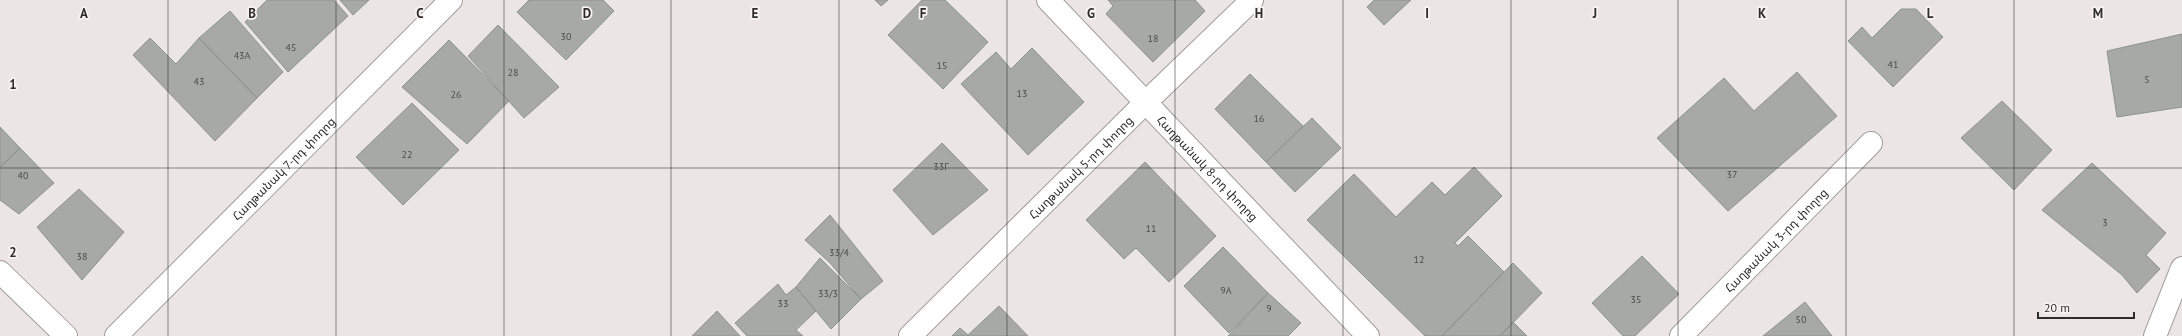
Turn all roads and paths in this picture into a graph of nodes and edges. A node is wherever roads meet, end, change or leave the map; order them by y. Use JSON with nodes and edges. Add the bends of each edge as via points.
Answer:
{"nodes":[{"id":1,"x":451,"y":0,"type":"edge"},
{"id":2,"x":1048,"y":0,"type":"edge"},
{"id":3,"x":1252,"y":0,"type":"edge"},
{"id":4,"x":1145,"y":103,"type":"junction"},
{"id":5,"x":1871,"y":143,"type":"dead end"},
{"id":6,"x":2182,"y":268,"type":"edge"},
{"id":7,"x":0,"y":272,"type":"edge"},
{"id":8,"x":66,"y":336,"type":"edge"},
{"id":9,"x":116,"y":336,"type":"edge"},
{"id":10,"x":910,"y":336,"type":"edge"},
{"id":11,"x":1368,"y":336,"type":"edge"},
{"id":12,"x":1681,"y":336,"type":"edge"},
{"id":13,"x":2155,"y":336,"type":"edge"}],
"edges":[{"from":1,"to":9,"type":"street","name":"Հաղթանակ 7-րդ փողոց"},
{"from":2,"to":4,"type":"street","name":"Հաղթանակ 8-րդ փողոց"},
{"from":3,"to":4,"type":"street","name":"Հաղթանակ 5-րդ փողոց"},
{"from":4,"to":10,"type":"street","name":"Հաղթանակ 5-րդ փողոց"},
{"from":4,"to":11,"type":"street","name":"Հաղթանակ 8-րդ փողոց"},
{"from":5,"to":12,"type":"street","name":"Հաղթանակ 3-րդ փողոց"},
{"from":6,"to":13,"type":"street"},
{"from":7,"to":8,"type":"street"}]}
